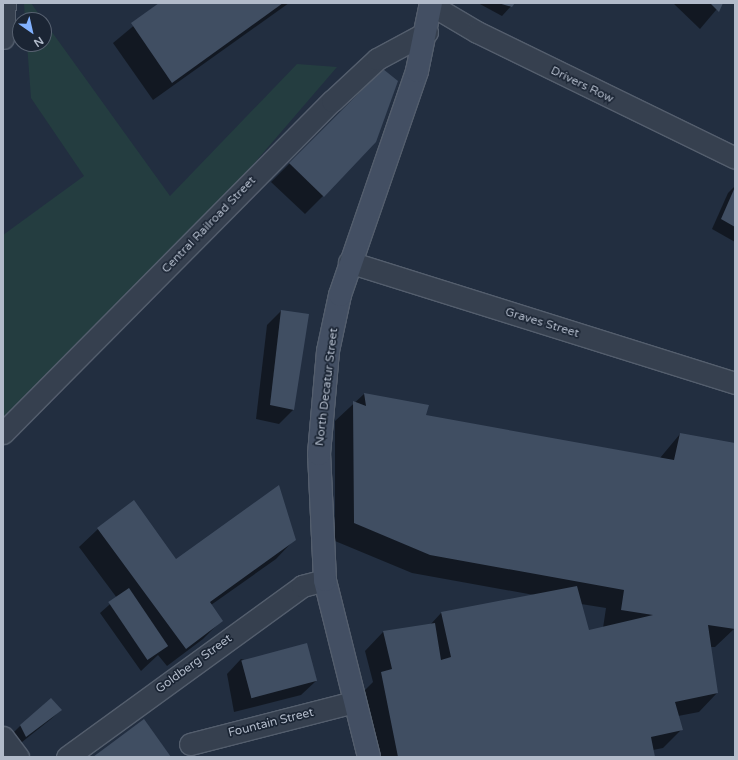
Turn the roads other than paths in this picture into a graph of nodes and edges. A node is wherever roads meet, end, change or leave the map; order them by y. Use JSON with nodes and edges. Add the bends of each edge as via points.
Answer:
{"nodes":[{"id":1,"x":6,"y":3,"type":"edge"},
{"id":2,"x":433,"y":4,"type":"edge"},
{"id":3,"x":427,"y":32,"type":"junction"},
{"id":4,"x":3,"y":38,"type":"edge"},
{"id":5,"x":735,"y":158,"type":"edge"},
{"id":6,"x":349,"y":262,"type":"junction"},
{"id":7,"x":735,"y":383,"type":"edge"},
{"id":8,"x":3,"y":433,"type":"edge"},
{"id":9,"x":325,"y":580,"type":"junction"},
{"id":10,"x":353,"y":702,"type":"junction"},
{"id":11,"x":3,"y":737,"type":"edge"},
{"id":12,"x":190,"y":744,"type":"dead end"},
{"id":13,"x":18,"y":757,"type":"edge"},
{"id":14,"x":67,"y":757,"type":"edge"},
{"id":15,"x":369,"y":757,"type":"edge"}],
"edges":[{"from":1,"to":4,"type":"street"},
{"from":2,"to":3,"type":"street","name":"North Decatur Street"},
{"from":2,"to":5,"type":"street","name":"Drivers Row","via":[[556,73]]},
{"from":3,"to":6,"type":"street","name":"North Decatur Street","via":[[417,71]]},
{"from":3,"to":8,"type":"street","name":"Central Railroad Street","via":[[377,59],[332,100]]},
{"from":6,"to":7,"type":"street","name":"Graves Street"},
{"from":6,"to":9,"type":"street","name":"North Decatur Street","via":[[328,351],[319,454]]},
{"from":9,"to":10,"type":"street","name":"North Decatur Street"},
{"from":9,"to":14,"type":"street","name":"Goldberg Street","via":[[302,586]]},
{"from":10,"to":12,"type":"street","name":"Fountain Street"},
{"from":10,"to":15,"type":"street","name":"North Decatur Street"},
{"from":11,"to":13,"type":"street"}]}
